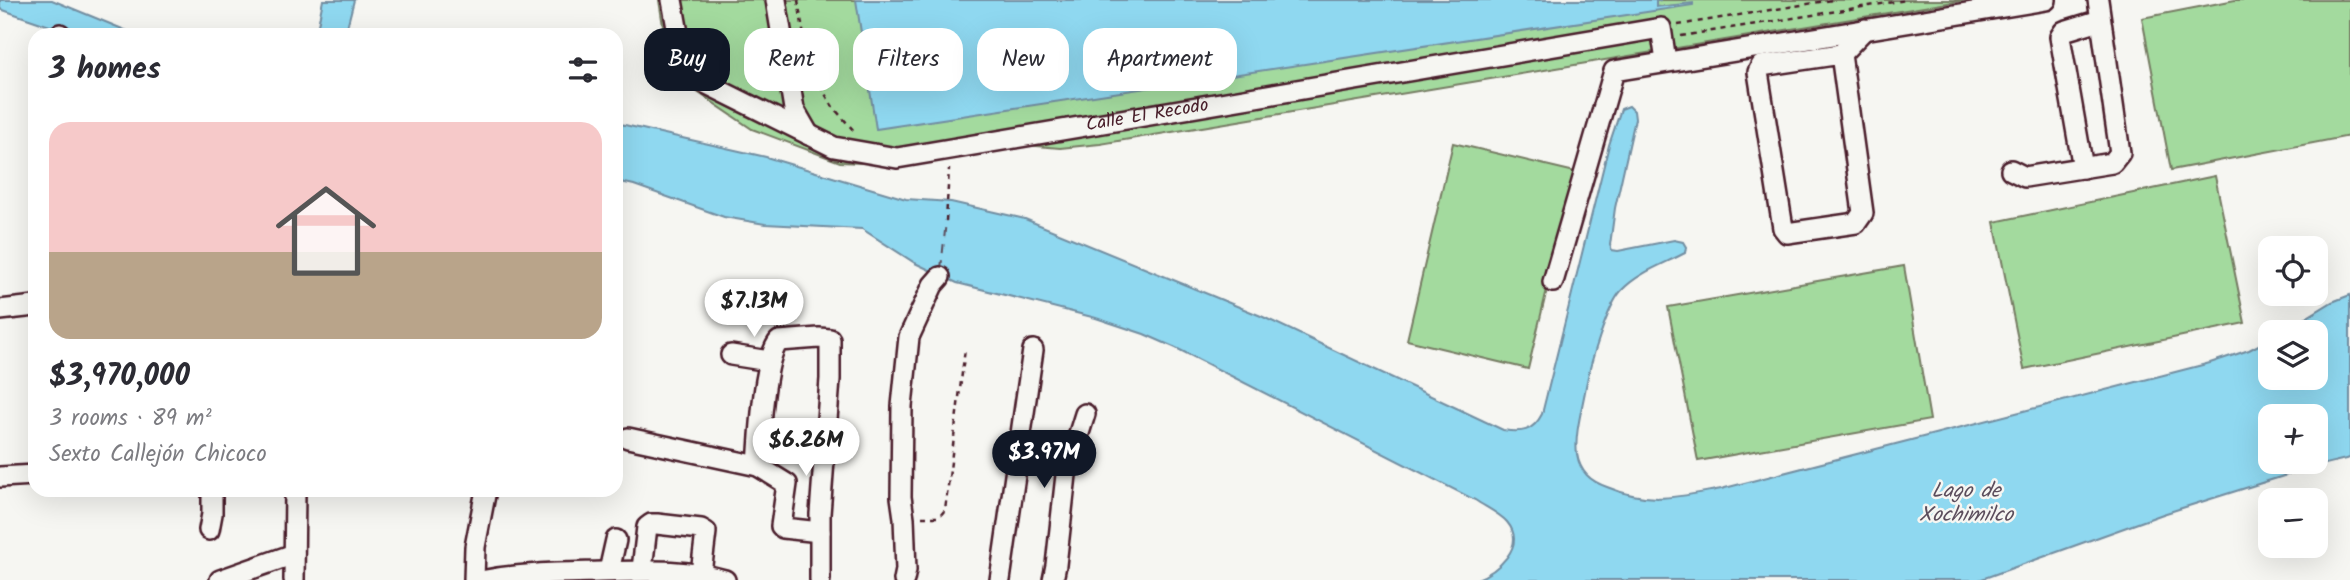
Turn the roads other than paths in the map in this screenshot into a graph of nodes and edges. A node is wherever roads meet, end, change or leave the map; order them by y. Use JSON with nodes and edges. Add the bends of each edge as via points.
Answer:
{"nodes":[{"id":1,"x":671,"y":0,"type":"edge"},
{"id":2,"x":776,"y":0,"type":"edge"},
{"id":3,"x":2046,"y":0,"type":"edge"},
{"id":4,"x":2098,"y":0,"type":"edge"},
{"id":5,"x":2100,"y":20,"type":"junction"},
{"id":6,"x":1865,"y":29,"type":"junction"},
{"id":7,"x":1841,"y":54,"type":"junction"},
{"id":8,"x":1666,"y":61,"type":"junction"},
{"id":9,"x":809,"y":135,"type":"junction"},
{"id":10,"x":2083,"y":168,"type":"junction"},
{"id":11,"x":2011,"y":170,"type":"dead end"},
{"id":12,"x":940,"y":276,"type":"dead end"},
{"id":13,"x":1553,"y":282,"type":"dead end"},
{"id":14,"x":28,"y":307,"type":"edge"},
{"id":15,"x":0,"y":310,"type":"edge"},
{"id":16,"x":1033,"y":350,"type":"dead end"},
{"id":17,"x":731,"y":355,"type":"dead end"},
{"id":18,"x":769,"y":361,"type":"junction"},
{"id":19,"x":1084,"y":414,"type":"dead end"},
{"id":20,"x":628,"y":438,"type":"dead end"},
{"id":21,"x":758,"y":466,"type":"junction"},
{"id":22,"x":28,"y":475,"type":"edge"},
{"id":23,"x":0,"y":477,"type":"edge"},
{"id":24,"x":212,"y":497,"type":"edge"},
{"id":25,"x":295,"y":497,"type":"edge"},
{"id":26,"x":485,"y":497,"type":"edge"},
{"id":27,"x":209,"y":530,"type":"dead end"},
{"id":28,"x":820,"y":532,"type":"junction"},
{"id":29,"x":616,"y":540,"type":"dead end"},
{"id":30,"x":294,"y":555,"type":"junction"},
{"id":31,"x":609,"y":572,"type":"junction"},
{"id":32,"x":639,"y":573,"type":"edge"},
{"id":33,"x":701,"y":573,"type":"junction"},
{"id":34,"x":220,"y":580,"type":"edge"},
{"id":35,"x":294,"y":580,"type":"edge"},
{"id":36,"x":474,"y":580,"type":"edge"},
{"id":37,"x":486,"y":580,"type":"edge"},
{"id":38,"x":725,"y":580,"type":"edge"},
{"id":39,"x":820,"y":580,"type":"edge"},
{"id":40,"x":904,"y":580,"type":"edge"},
{"id":41,"x":1000,"y":580,"type":"edge"},
{"id":42,"x":1052,"y":580,"type":"edge"}],
"edges":[{"from":1,"to":9,"type":"street","name":"Calle El Recodo","via":[[683,61],[703,82]]},
{"from":2,"to":9,"type":"street","via":[[794,109]]},
{"from":3,"to":6,"type":"street"},
{"from":4,"to":5,"type":"street"},
{"from":5,"to":10,"type":"street","via":[[2120,153],[2112,163]]},
{"from":5,"to":10,"type":"street","via":[[2064,31],[2060,37]]},
{"from":6,"to":7,"type":"street"},
{"from":6,"to":8,"type":"street"},
{"from":7,"to":7,"type":"street","via":[[1863,213],[1856,223],[1787,233],[1758,72],[1761,66]]},
{"from":8,"to":9,"type":"street","name":"Calle El Recodo","via":[[1662,33],[897,158],[834,147]]},
{"from":8,"to":13,"type":"street","via":[[1615,71]]},
{"from":10,"to":11,"type":"street","via":[[2025,177]]},
{"from":12,"to":40,"type":"street","via":[[909,337],[902,406]]},
{"from":14,"to":15,"type":"street"},
{"from":16,"to":41,"type":"street"},
{"from":17,"to":18,"type":"street"},
{"from":18,"to":21,"type":"street"},
{"from":18,"to":28,"type":"street","via":[[779,341],[819,338],[831,342]]},
{"from":19,"to":42,"type":"street","via":[[1066,475]]},
{"from":20,"to":21,"type":"street"},
{"from":21,"to":28,"type":"street","via":[[787,484],[781,526]]},
{"from":22,"to":23,"type":"street"},
{"from":24,"to":27,"type":"street"},
{"from":25,"to":30,"type":"street"},
{"from":26,"to":36,"type":"street"},
{"from":28,"to":39,"type":"street"},
{"from":29,"to":31,"type":"street"},
{"from":30,"to":34,"type":"street"},
{"from":30,"to":35,"type":"street"},
{"from":31,"to":32,"type":"street"},
{"from":31,"to":37,"type":"street","via":[[538,573]]},
{"from":32,"to":33,"type":"street"},
{"from":32,"to":33,"type":"street","via":[[647,527],[657,524],[706,532]]},
{"from":33,"to":38,"type":"street"}]}
